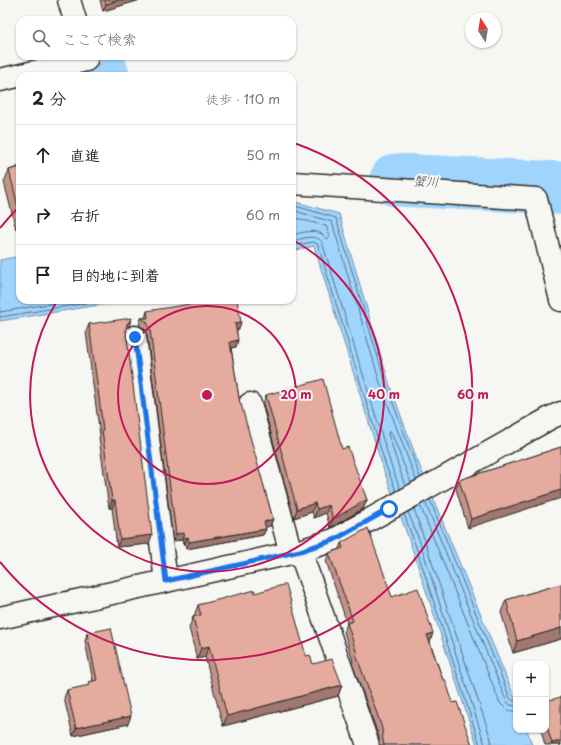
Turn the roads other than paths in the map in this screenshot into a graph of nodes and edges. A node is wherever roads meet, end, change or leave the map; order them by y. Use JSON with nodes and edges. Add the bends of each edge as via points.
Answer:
{"nodes":[{"id":1,"x":69,"y":0,"type":"edge"},
{"id":2,"x":74,"y":16,"type":"edge"},
{"id":3,"x":88,"y":64,"type":"edge"},
{"id":4,"x":44,"y":72,"type":"edge"},
{"id":5,"x":16,"y":77,"type":"edge"},
{"id":6,"x":0,"y":80,"type":"edge"},
{"id":7,"x":296,"y":183,"type":"edge"},
{"id":8,"x":561,"y":300,"type":"edge"},
{"id":9,"x":135,"y":337,"type":"dead end"},
{"id":10,"x":250,"y":404,"type":"dead end"},
{"id":11,"x":561,"y":413,"type":"edge"},
{"id":12,"x":296,"y":552,"type":"junction"},
{"id":13,"x":166,"y":581,"type":"junction"},
{"id":14,"x":0,"y":618,"type":"edge"},
{"id":15,"x":368,"y":745,"type":"edge"}],
"edges":[{"from":1,"to":2,"type":"street"},
{"from":3,"to":4,"type":"street"},
{"from":5,"to":6,"type":"street"},
{"from":7,"to":8,"type":"street","via":[[536,199]]},
{"from":9,"to":13,"type":"street"},
{"from":10,"to":12,"type":"street"},
{"from":11,"to":12,"type":"street","via":[[334,540]]},
{"from":12,"to":13,"type":"street"},
{"from":12,"to":15,"type":"street"},
{"from":13,"to":14,"type":"street"}]}
